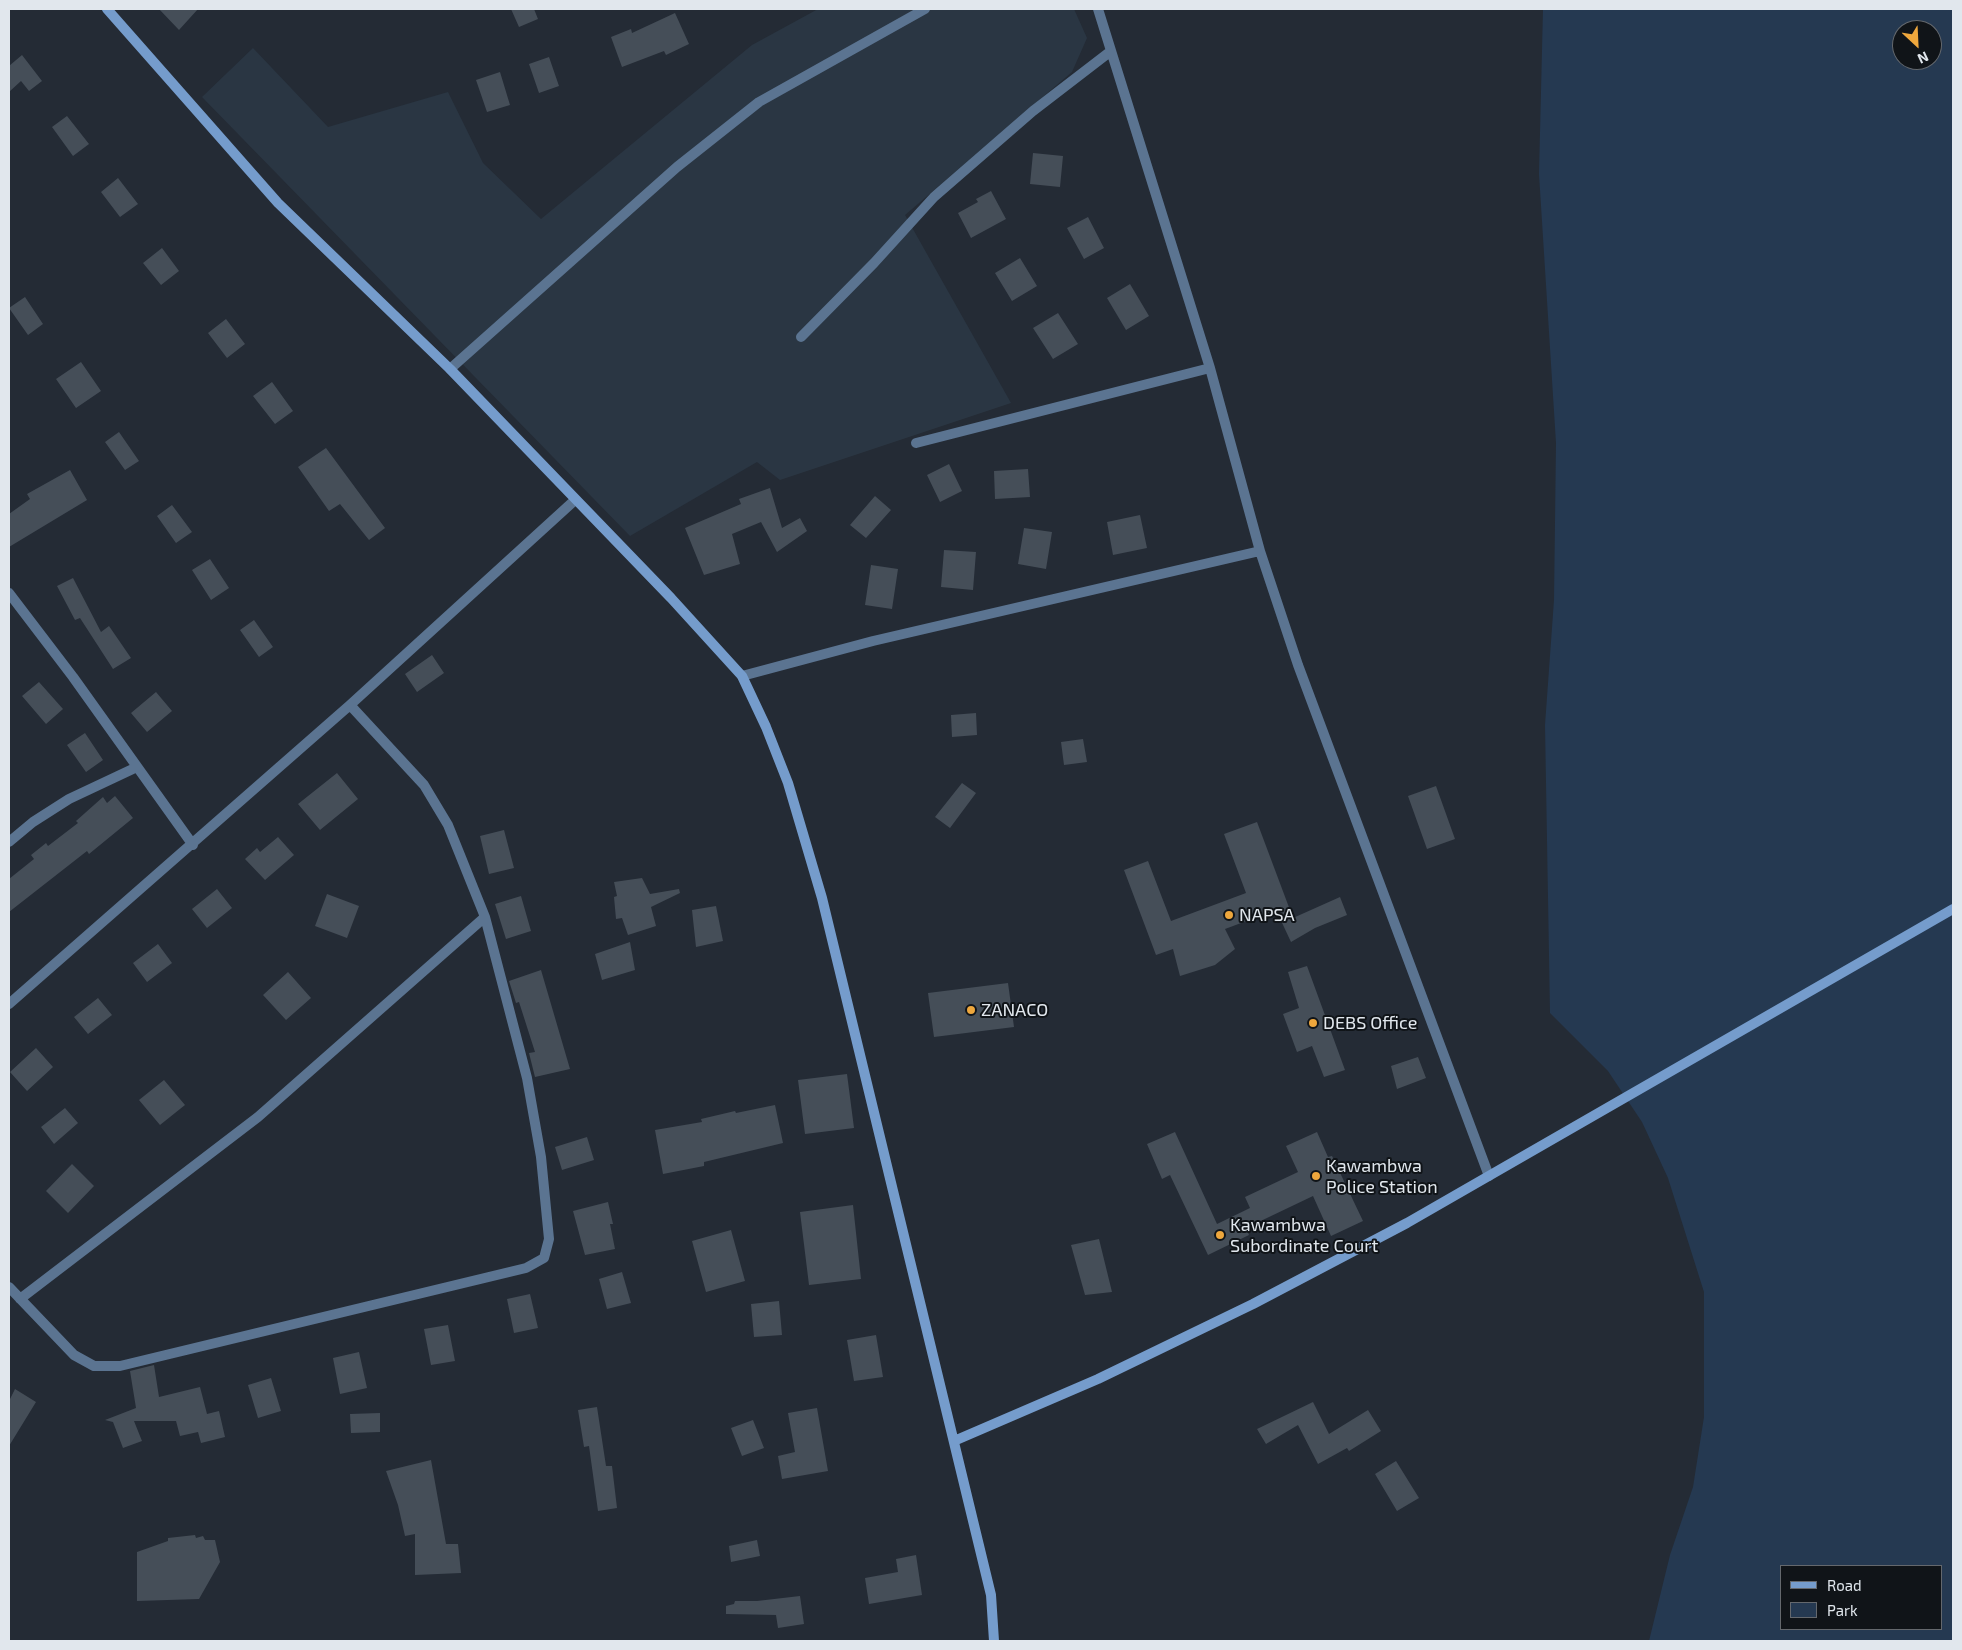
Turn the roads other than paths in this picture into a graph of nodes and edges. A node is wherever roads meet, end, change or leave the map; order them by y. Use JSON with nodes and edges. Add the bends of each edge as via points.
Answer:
{"nodes":[{"id":1,"x":106,"y":9,"type":"edge"},
{"id":2,"x":925,"y":9,"type":"edge"},
{"id":3,"x":1098,"y":9,"type":"edge"},
{"id":4,"x":1111,"y":51,"type":"junction"},
{"id":5,"x":801,"y":337,"type":"dead end"},
{"id":6,"x":1210,"y":368,"type":"junction"},
{"id":7,"x":450,"y":369,"type":"junction"},
{"id":8,"x":916,"y":442,"type":"dead end"},
{"id":9,"x":574,"y":500,"type":"junction"},
{"id":10,"x":1260,"y":551,"type":"junction"},
{"id":11,"x":9,"y":593,"type":"edge"},
{"id":12,"x":742,"y":676,"type":"junction"},
{"id":13,"x":350,"y":705,"type":"junction"},
{"id":14,"x":137,"y":768,"type":"junction"},
{"id":15,"x":9,"y":842,"type":"edge"},
{"id":16,"x":193,"y":845,"type":"junction"},
{"id":17,"x":1953,"y":909,"type":"edge"},
{"id":18,"x":485,"y":916,"type":"junction"},
{"id":19,"x":9,"y":1004,"type":"edge"},
{"id":20,"x":1490,"y":1176,"type":"junction"},
{"id":21,"x":9,"y":1287,"type":"edge"},
{"id":22,"x":20,"y":1299,"type":"junction"},
{"id":23,"x":954,"y":1441,"type":"junction"},
{"id":24,"x":994,"y":1641,"type":"edge"}],
"edges":[{"from":1,"to":7,"type":"main road","via":[[278,203]]},
{"from":2,"to":7,"type":"street","via":[[759,102],[676,167]]},
{"from":3,"to":4,"type":"street"},
{"from":4,"to":5,"type":"street","via":[[1032,110],[934,197]]},
{"from":4,"to":6,"type":"street"},
{"from":6,"to":8,"type":"street"},
{"from":6,"to":10,"type":"street"},
{"from":7,"to":9,"type":"main road"},
{"from":9,"to":12,"type":"main road"},
{"from":9,"to":13,"type":"street"},
{"from":10,"to":12,"type":"street","via":[[873,641]]},
{"from":10,"to":20,"type":"street","via":[[1302,674]]},
{"from":11,"to":14,"type":"street"},
{"from":12,"to":23,"type":"main road","via":[[788,783],[822,898]]},
{"from":13,"to":16,"type":"street"},
{"from":13,"to":18,"type":"street","via":[[424,785],[448,825]]},
{"from":14,"to":15,"type":"street","via":[[69,799]]},
{"from":14,"to":16,"type":"street"},
{"from":16,"to":19,"type":"street"},
{"from":17,"to":20,"type":"main road"},
{"from":18,"to":22,"type":"street","via":[[258,1117]]},
{"from":18,"to":22,"type":"street","via":[[527,1078],[541,1157],[549,1239],[544,1258],[526,1268],[120,1366],[94,1366],[74,1355]]},
{"from":20,"to":23,"type":"main road","via":[[1253,1304],[1098,1379]]},
{"from":21,"to":22,"type":"street"},
{"from":23,"to":24,"type":"main road","via":[[991,1595]]}]}
